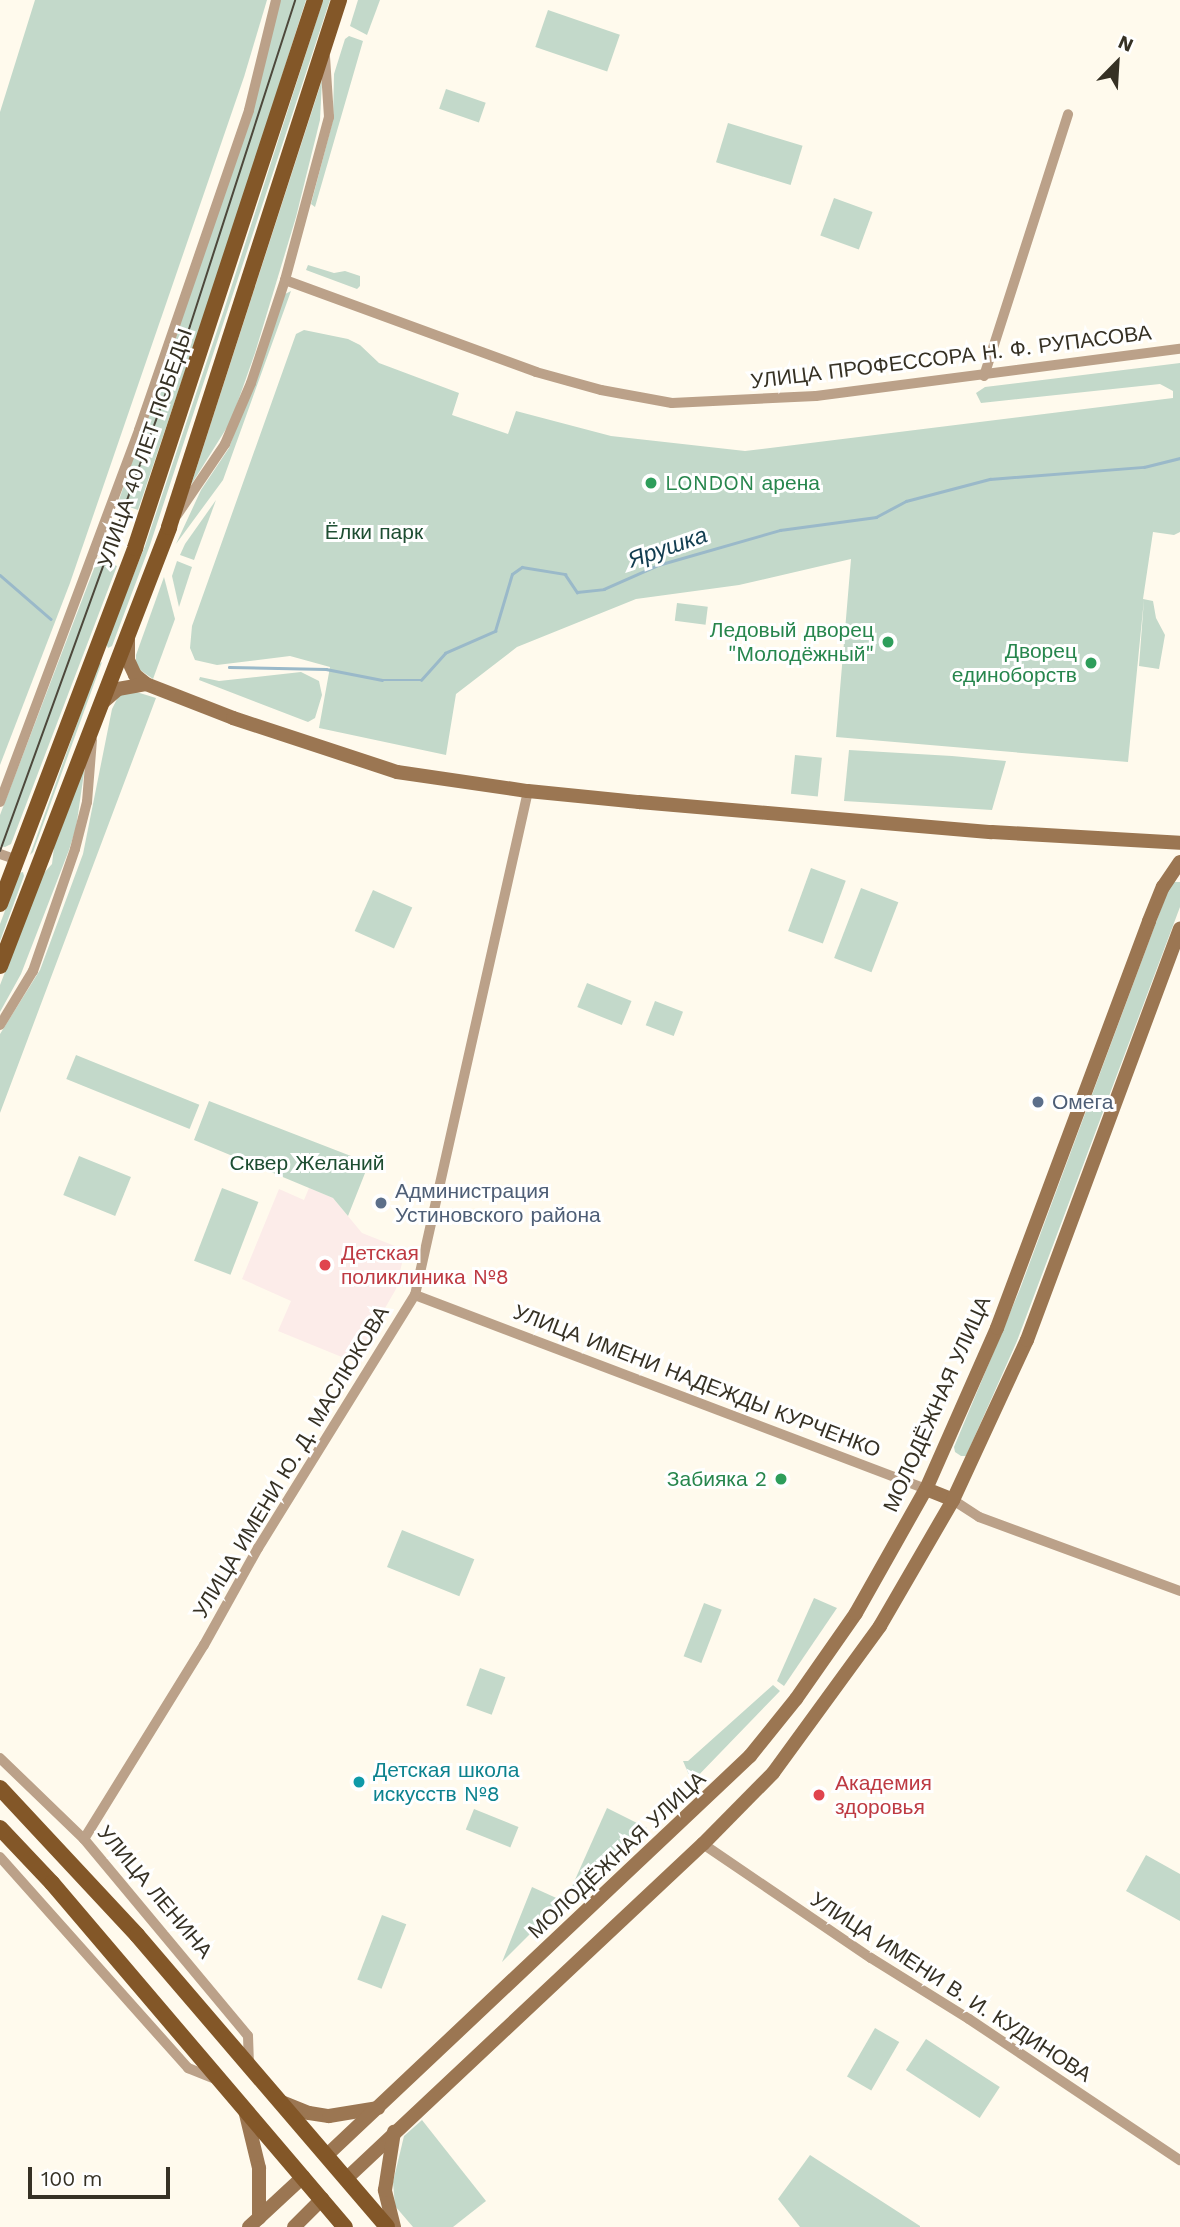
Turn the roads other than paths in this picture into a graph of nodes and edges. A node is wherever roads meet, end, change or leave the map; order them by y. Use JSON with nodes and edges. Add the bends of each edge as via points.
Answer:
{"nodes":[{"id":1,"x":276,"y":0,"type":"edge"},
{"id":2,"x":315,"y":0,"type":"edge"},
{"id":3,"x":339,"y":2,"type":"edge"},
{"id":4,"x":324,"y":45,"type":"junction"},
{"id":5,"x":1069,"y":114,"type":"dead end"},
{"id":6,"x":285,"y":280,"type":"junction"},
{"id":7,"x":1180,"y":349,"type":"edge"},
{"id":8,"x":984,"y":376,"type":"junction"},
{"id":9,"x":169,"y":527,"type":"junction"},
{"id":10,"x":128,"y":637,"type":"junction"},
{"id":11,"x":95,"y":652,"type":"junction"},
{"id":12,"x":118,"y":662,"type":"junction"},
{"id":13,"x":146,"y":684,"type":"junction"},
{"id":14,"x":102,"y":703,"type":"junction"},
{"id":15,"x":93,"y":724,"type":"junction"},
{"id":16,"x":528,"y":791,"type":"junction"},
{"id":17,"x":0,"y":802,"type":"edge"},
{"id":18,"x":1180,"y":843,"type":"edge"},
{"id":19,"x":0,"y":853,"type":"edge"},
{"id":20,"x":17,"y":860,"type":"junction"},
{"id":21,"x":1180,"y":862,"type":"edge"},
{"id":22,"x":38,"y":869,"type":"junction"},
{"id":23,"x":0,"y":904,"type":"edge"},
{"id":24,"x":1180,"y":929,"type":"edge"},
{"id":25,"x":0,"y":966,"type":"edge"},
{"id":26,"x":0,"y":1026,"type":"edge"},
{"id":27,"x":415,"y":1295,"type":"junction"},
{"id":28,"x":926,"y":1489,"type":"junction"},
{"id":29,"x":953,"y":1500,"type":"junction"},
{"id":30,"x":1180,"y":1591,"type":"edge"},
{"id":31,"x":0,"y":1758,"type":"edge"},
{"id":32,"x":0,"y":1788,"type":"edge"},
{"id":33,"x":0,"y":1828,"type":"edge"},
{"id":34,"x":84,"y":1839,"type":"junction"},
{"id":35,"x":703,"y":1844,"type":"junction"},
{"id":36,"x":0,"y":1857,"type":"edge"},
{"id":37,"x":249,"y":2068,"type":"junction"},
{"id":38,"x":221,"y":2082,"type":"junction"},
{"id":39,"x":276,"y":2100,"type":"junction"},
{"id":40,"x":244,"y":2108,"type":"junction"},
{"id":41,"x":380,"y":2108,"type":"junction"},
{"id":42,"x":290,"y":2114,"type":"junction"},
{"id":43,"x":394,"y":2132,"type":"junction"},
{"id":44,"x":266,"y":2134,"type":"junction"},
{"id":45,"x":326,"y":2156,"type":"junction"},
{"id":46,"x":1180,"y":2160,"type":"edge"},
{"id":47,"x":303,"y":2177,"type":"junction"},
{"id":48,"x":346,"y":2179,"type":"junction"},
{"id":49,"x":322,"y":2199,"type":"junction"},
{"id":50,"x":254,"y":2222,"type":"edge"},
{"id":51,"x":377,"y":2224,"type":"edge"},
{"id":52,"x":294,"y":2227,"type":"edge"},
{"id":53,"x":345,"y":2227,"type":"edge"},
{"id":54,"x":394,"y":2227,"type":"edge"}],
"edges":[{"from":1,"to":17,"type":"street","name":"УЛИЦА 40 ЛЕТ ПОБЕДЫ","via":[[248,110],[139,430]]},
{"from":2,"to":11,"type":"main road","name":"УЛИЦА 40 ЛЕТ ПОБЕДЫ","via":[[135,548]]},
{"from":3,"to":4,"type":"main road"},
{"from":4,"to":6,"type":"street","via":[[329,117]]},
{"from":4,"to":9,"type":"main road"},
{"from":5,"to":8,"type":"street"},
{"from":6,"to":8,"type":"street","name":"УЛИЦА ПРОФЕССОРА Н. Ф. РУПАСОВА","via":[[536,372],[672,403],[816,396]]},
{"from":6,"to":9,"type":"street","via":[[225,444]]},
{"from":7,"to":8,"type":"street","name":"УЛИЦА ПРОФЕССОРА Н. Ф. РУПАСОВА"},
{"from":9,"to":10,"type":"main road"},
{"from":10,"to":12,"type":"main road"},
{"from":10,"to":13,"type":"main road","via":[[128,660]]},
{"from":11,"to":12,"type":"main road"},
{"from":11,"to":20,"type":"main road","name":"УЛИЦА 40 ЛЕТ ПОБЕДЫ"},
{"from":12,"to":14,"type":"main road"},
{"from":13,"to":14,"type":"main road","via":[[118,688]]},
{"from":13,"to":16,"type":"main road","via":[[397,772]]},
{"from":14,"to":15,"type":"main road"},
{"from":15,"to":22,"type":"main road"},
{"from":15,"to":26,"type":"street","via":[[88,802],[75,849],[33,971]]},
{"from":16,"to":18,"type":"main road","via":[[981,831]]},
{"from":16,"to":27,"type":"street","name":"УЛИЦА ИМЕНИ Ю. Д. МАСЛЮКОВА"},
{"from":19,"to":20,"type":"street"},
{"from":20,"to":22,"type":"main road"},
{"from":20,"to":23,"type":"main road","name":"УЛИЦА 40 ЛЕТ ПОБЕДЫ"},
{"from":21,"to":28,"type":"main road","name":"МОЛОДЁЖНАЯ УЛИЦА","via":[[1149,921],[997,1328]]},
{"from":22,"to":25,"type":"main road"},
{"from":24,"to":29,"type":"main road","via":[[1027,1340]]},
{"from":27,"to":28,"type":"street","name":"УЛИЦА ИМЕНИ НАДЕЖДЫ КУРЧЕНКО"},
{"from":27,"to":34,"type":"street","name":"УЛИЦА ИМЕНИ Ю. Д. МАСЛЮКОВА"},
{"from":28,"to":29,"type":"main road"},
{"from":28,"to":41,"type":"main road","name":"МОЛОДЁЖНАЯ УЛИЦА","via":[[856,1612],[750,1756]]},
{"from":29,"to":30,"type":"street","via":[[979,1517]]},
{"from":29,"to":35,"type":"main road","via":[[880,1626],[841,1682],[773,1773]]},
{"from":31,"to":34,"type":"street","name":"УЛИЦА ЛЕНИНА"},
{"from":32,"to":37,"type":"main road","name":"УЛИЦА ЛЕНИНА","via":[[137,1935]]},
{"from":33,"to":38,"type":"main road"},
{"from":34,"to":37,"type":"street","name":"УЛИЦА ЛЕНИНА","via":[[248,2036]]},
{"from":35,"to":43,"type":"main road"},
{"from":35,"to":46,"type":"street","name":"УЛИЦА ИМЕНИ В. И. КУДИНОВА"},
{"from":36,"to":38,"type":"street","via":[[188,2068]]},
{"from":37,"to":39,"type":"main road","name":"УЛИЦА ЛЕНИНА"},
{"from":38,"to":40,"type":"main road"},
{"from":39,"to":41,"type":"main road","via":[[329,2116]]},
{"from":39,"to":42,"type":"main road","name":"УЛИЦА ЛЕНИНА"},
{"from":40,"to":44,"type":"main road"},
{"from":40,"to":50,"type":"main road","via":[[259,2168]]},
{"from":41,"to":45,"type":"main road","name":"МОЛОДЁЖНАЯ УЛИЦА"},
{"from":42,"to":44,"type":"main road"},
{"from":42,"to":45,"type":"main road","name":"УЛИЦА ЛЕНИНА"},
{"from":43,"to":48,"type":"main road"},
{"from":43,"to":54,"type":"main road","via":[[386,2190]]},
{"from":44,"to":47,"type":"main road"},
{"from":45,"to":47,"type":"main road","name":"МОЛОДЁЖНАЯ УЛИЦА"},
{"from":45,"to":48,"type":"main road","name":"УЛИЦА ЛЕНИНА"},
{"from":47,"to":49,"type":"main road"},
{"from":47,"to":50,"type":"main road"},
{"from":48,"to":49,"type":"main road"},
{"from":48,"to":51,"type":"main road","name":"УЛИЦА ЛЕНИНА"},
{"from":49,"to":52,"type":"main road"},
{"from":49,"to":53,"type":"main road"}]}
